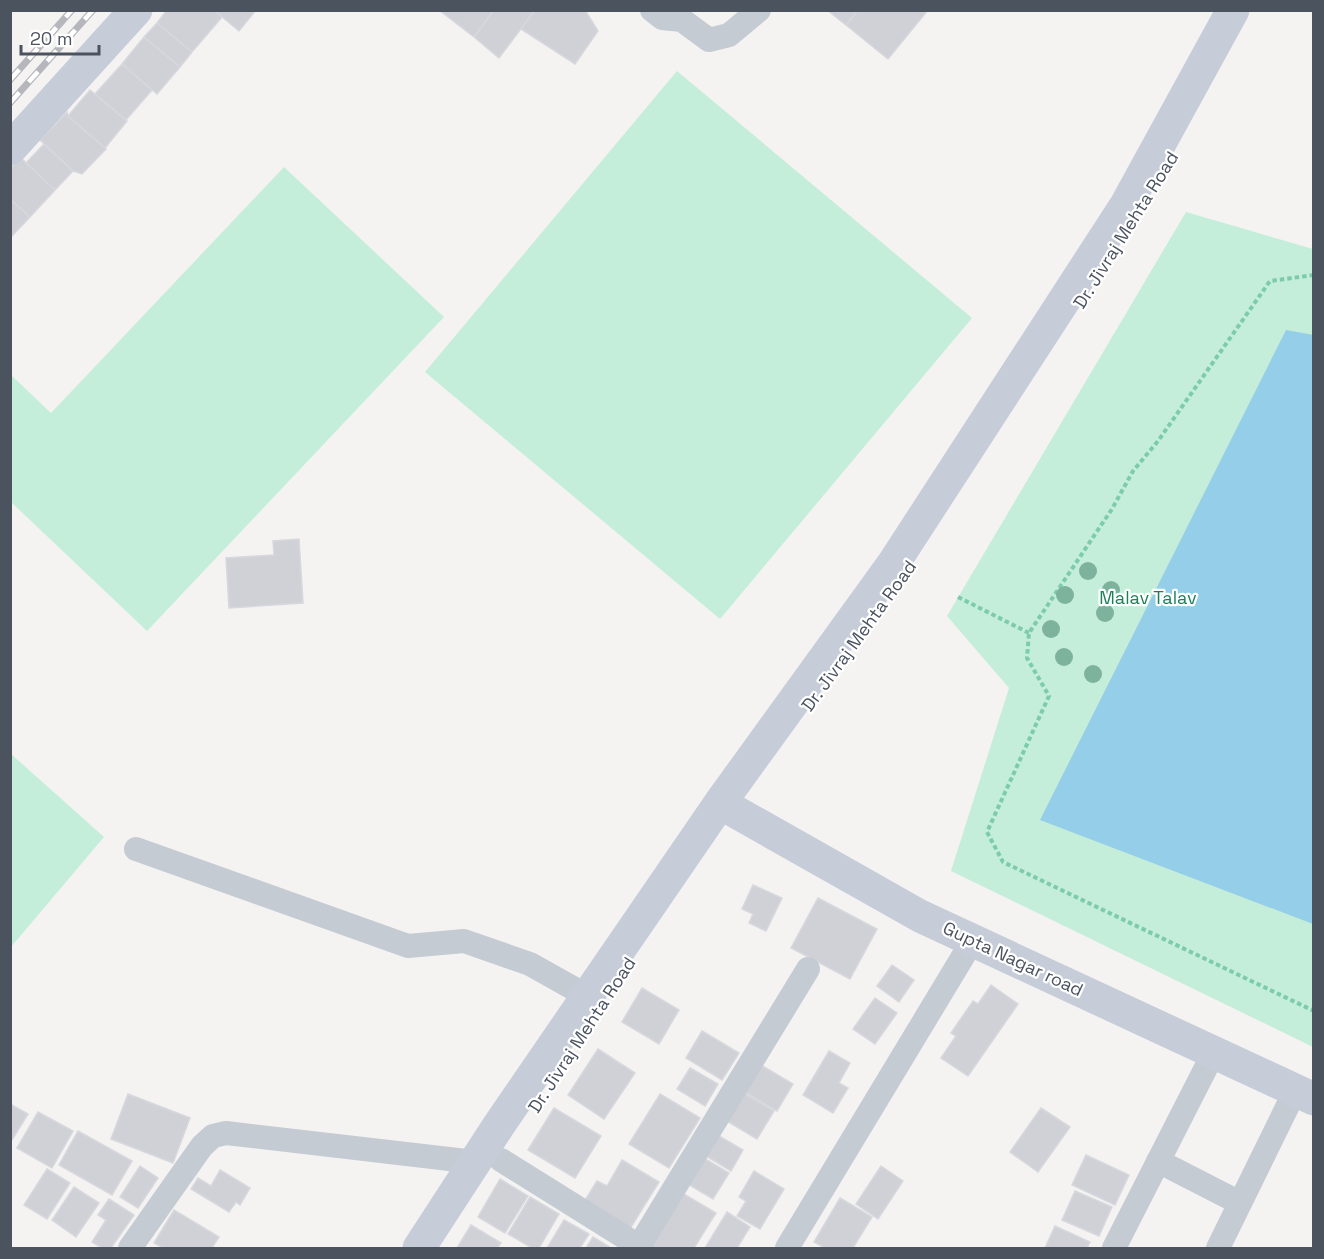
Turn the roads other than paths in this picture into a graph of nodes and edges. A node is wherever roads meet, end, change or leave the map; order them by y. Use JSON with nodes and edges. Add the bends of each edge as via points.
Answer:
{"nodes":[{"id":1,"x":136,"y":10,"type":"edge"},
{"id":2,"x":652,"y":10,"type":"edge"},
{"id":3,"x":759,"y":10,"type":"edge"},
{"id":4,"x":1233,"y":10,"type":"edge"},
{"id":5,"x":1256,"y":10,"type":"edge"},
{"id":6,"x":10,"y":149,"type":"edge"},
{"id":7,"x":726,"y":806,"type":"junction"},
{"id":8,"x":136,"y":849,"type":"dead end"},
{"id":9,"x":973,"y":940,"type":"junction"},
{"id":10,"x":808,"y":969,"type":"dead end"},
{"id":11,"x":587,"y":996,"type":"junction"},
{"id":12,"x":1214,"y":1052,"type":"junction"},
{"id":13,"x":1304,"y":1095,"type":"edge"},
{"id":14,"x":488,"y":1161,"type":"junction"},
{"id":15,"x":1158,"y":1161,"type":"junction"},
{"id":16,"x":1240,"y":1203,"type":"junction"},
{"id":17,"x":640,"y":1247,"type":"edge"},
{"id":18,"x":130,"y":1248,"type":"edge"},
{"id":19,"x":419,"y":1248,"type":"edge"},
{"id":20,"x":442,"y":1248,"type":"edge"},
{"id":21,"x":787,"y":1248,"type":"edge"},
{"id":22,"x":1114,"y":1248,"type":"edge"},
{"id":23,"x":1218,"y":1248,"type":"edge"}],
"edges":[{"from":1,"to":6,"type":"main road"},
{"from":2,"to":3,"type":"street","via":[[662,18],[682,20],[709,40],[729,35]]},
{"from":4,"to":7,"type":"main road","via":[[1126,205],[893,564]]},
{"from":5,"to":7,"type":"main road","name":"Dr. Jivraj Mehta Road","via":[[1143,209],[908,569]]},
{"from":7,"to":9,"type":"main road","name":"Gupta Nagar road","via":[[920,916]]},
{"from":7,"to":11,"type":"main road"},
{"from":7,"to":14,"type":"main road","name":"Dr. Jivraj Mehta Road","via":[[584,1030]]},
{"from":8,"to":11,"type":"street","via":[[408,946],[464,941],[530,964]]},
{"from":9,"to":12,"type":"main road","name":"Gupta Nagar road"},
{"from":9,"to":21,"type":"street"},
{"from":10,"to":17,"type":"street"},
{"from":11,"to":14,"type":"main road"},
{"from":12,"to":13,"type":"main road","name":"Gupta Nagar road"},
{"from":12,"to":15,"type":"street"},
{"from":13,"to":16,"type":"street"},
{"from":14,"to":17,"type":"street"},
{"from":14,"to":18,"type":"street","via":[[226,1133],[213,1136]]},
{"from":14,"to":19,"type":"main road"},
{"from":14,"to":20,"type":"main road","name":"Dr. Jivraj Mehta Road"},
{"from":15,"to":16,"type":"street"},
{"from":15,"to":22,"type":"street"},
{"from":16,"to":23,"type":"street"}]}
